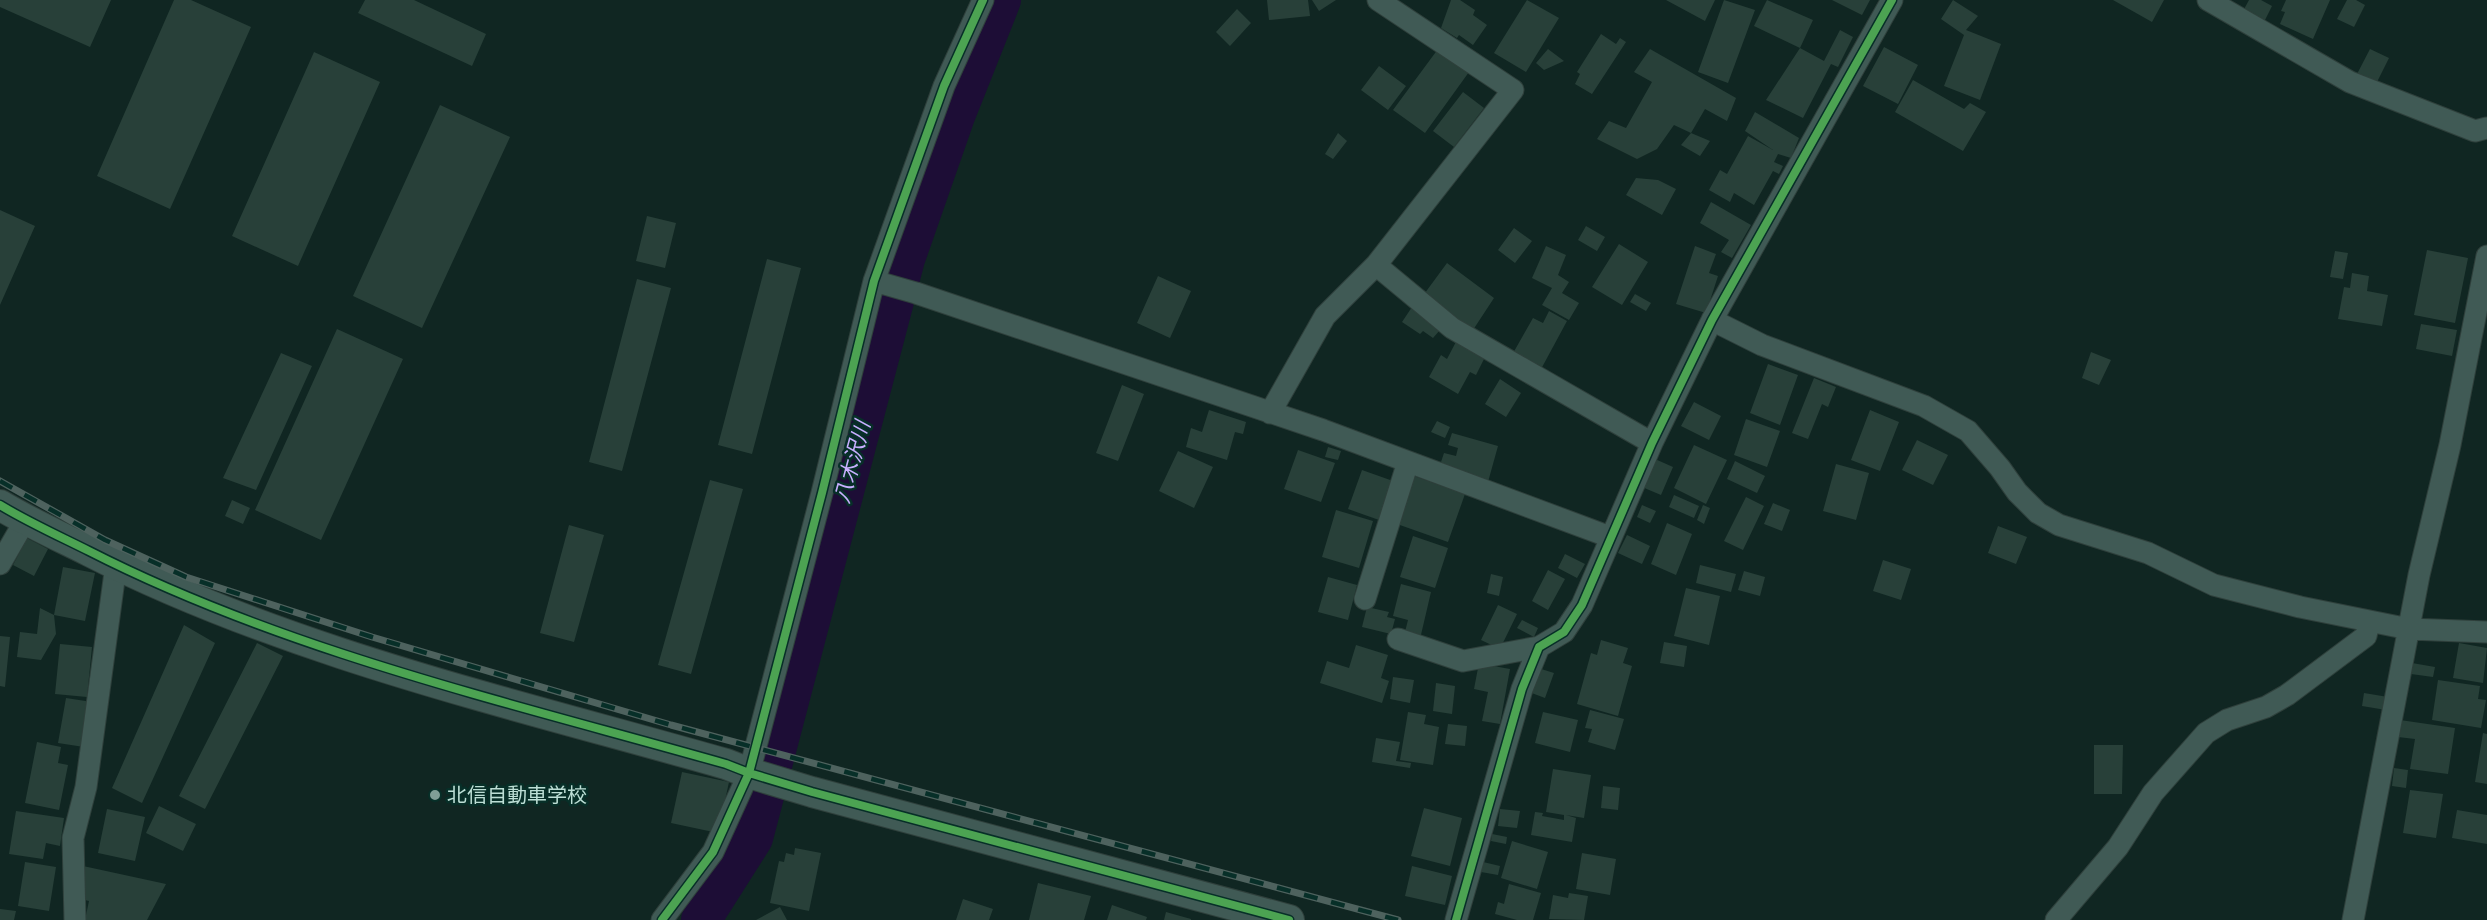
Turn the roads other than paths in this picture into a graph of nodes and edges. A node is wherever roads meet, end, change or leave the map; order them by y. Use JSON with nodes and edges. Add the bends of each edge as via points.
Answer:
{"nodes":[{"id":1,"x":983,"y":0,"type":"edge"},
{"id":2,"x":1378,"y":0,"type":"edge"},
{"id":3,"x":1892,"y":0,"type":"edge"},
{"id":4,"x":2208,"y":0,"type":"edge"},
{"id":5,"x":2487,"y":128,"type":"edge"},
{"id":6,"x":2487,"y":256,"type":"edge"},
{"id":7,"x":1376,"y":265,"type":"junction"},
{"id":8,"x":879,"y":282,"type":"junction"},
{"id":9,"x":1712,"y":320,"type":"junction"},
{"id":10,"x":1270,"y":412,"type":"junction"},
{"id":11,"x":1652,"y":443,"type":"junction"},
{"id":12,"x":1408,"y":462,"type":"junction"},
{"id":13,"x":0,"y":505,"type":"edge"},
{"id":14,"x":26,"y":519,"type":"junction"},
{"id":15,"x":1610,"y":537,"type":"junction"},
{"id":16,"x":0,"y":564,"type":"edge"},
{"id":17,"x":116,"y":565,"type":"junction"},
{"id":18,"x":1365,"y":599,"type":"dead end"},
{"id":19,"x":2369,"y":621,"type":"junction"},
{"id":20,"x":2409,"y":629,"type":"junction"},
{"id":21,"x":2487,"y":632,"type":"edge"},
{"id":22,"x":1398,"y":639,"type":"dead end"},
{"id":23,"x":1539,"y":647,"type":"junction"},
{"id":24,"x":749,"y":773,"type":"junction"},
{"id":25,"x":75,"y":920,"type":"edge"},
{"id":26,"x":662,"y":920,"type":"edge"},
{"id":27,"x":1289,"y":920,"type":"edge"},
{"id":28,"x":1456,"y":920,"type":"edge"},
{"id":29,"x":2056,"y":920,"type":"edge"},
{"id":30,"x":2353,"y":920,"type":"edge"}],
"edges":[{"from":1,"to":8,"type":"street","via":[[944,86]]},
{"from":2,"to":7,"type":"street","via":[[1514,90]]},
{"from":3,"to":9,"type":"street"},
{"from":4,"to":5,"type":"street","via":[[2350,82],[2475,131]]},
{"from":6,"to":20,"type":"street"},
{"from":7,"to":10,"type":"street","via":[[1325,316]]},
{"from":7,"to":11,"type":"street","via":[[1452,328]]},
{"from":8,"to":10,"type":"street"},
{"from":8,"to":24,"type":"street"},
{"from":9,"to":11,"type":"street"},
{"from":9,"to":19,"type":"street","via":[[1762,345],[1924,406],[1968,431],[2017,492],[2038,513],[2059,525],[2148,553],[2214,585]]},
{"from":10,"to":12,"type":"street"},
{"from":11,"to":15,"type":"street"},
{"from":12,"to":15,"type":"street"},
{"from":12,"to":18,"type":"street"},
{"from":13,"to":14,"type":"street"},
{"from":14,"to":16,"type":"street"},
{"from":14,"to":17,"type":"street"},
{"from":15,"to":23,"type":"street","via":[[1582,604],[1564,632]]},
{"from":17,"to":24,"type":"street","via":[[274,632]]},
{"from":17,"to":25,"type":"street","via":[[86,787],[73,838]]},
{"from":19,"to":20,"type":"street"},
{"from":19,"to":29,"type":"street","via":[[2366,636],[2287,695],[2206,733],[2153,794],[2103,866]]},
{"from":20,"to":21,"type":"street"},
{"from":20,"to":30,"type":"street"},
{"from":22,"to":23,"type":"street","via":[[1464,661]]},
{"from":23,"to":28,"type":"street","via":[[1522,689]]},
{"from":24,"to":26,"type":"street","via":[[713,852]]},
{"from":24,"to":27,"type":"street"}]}
